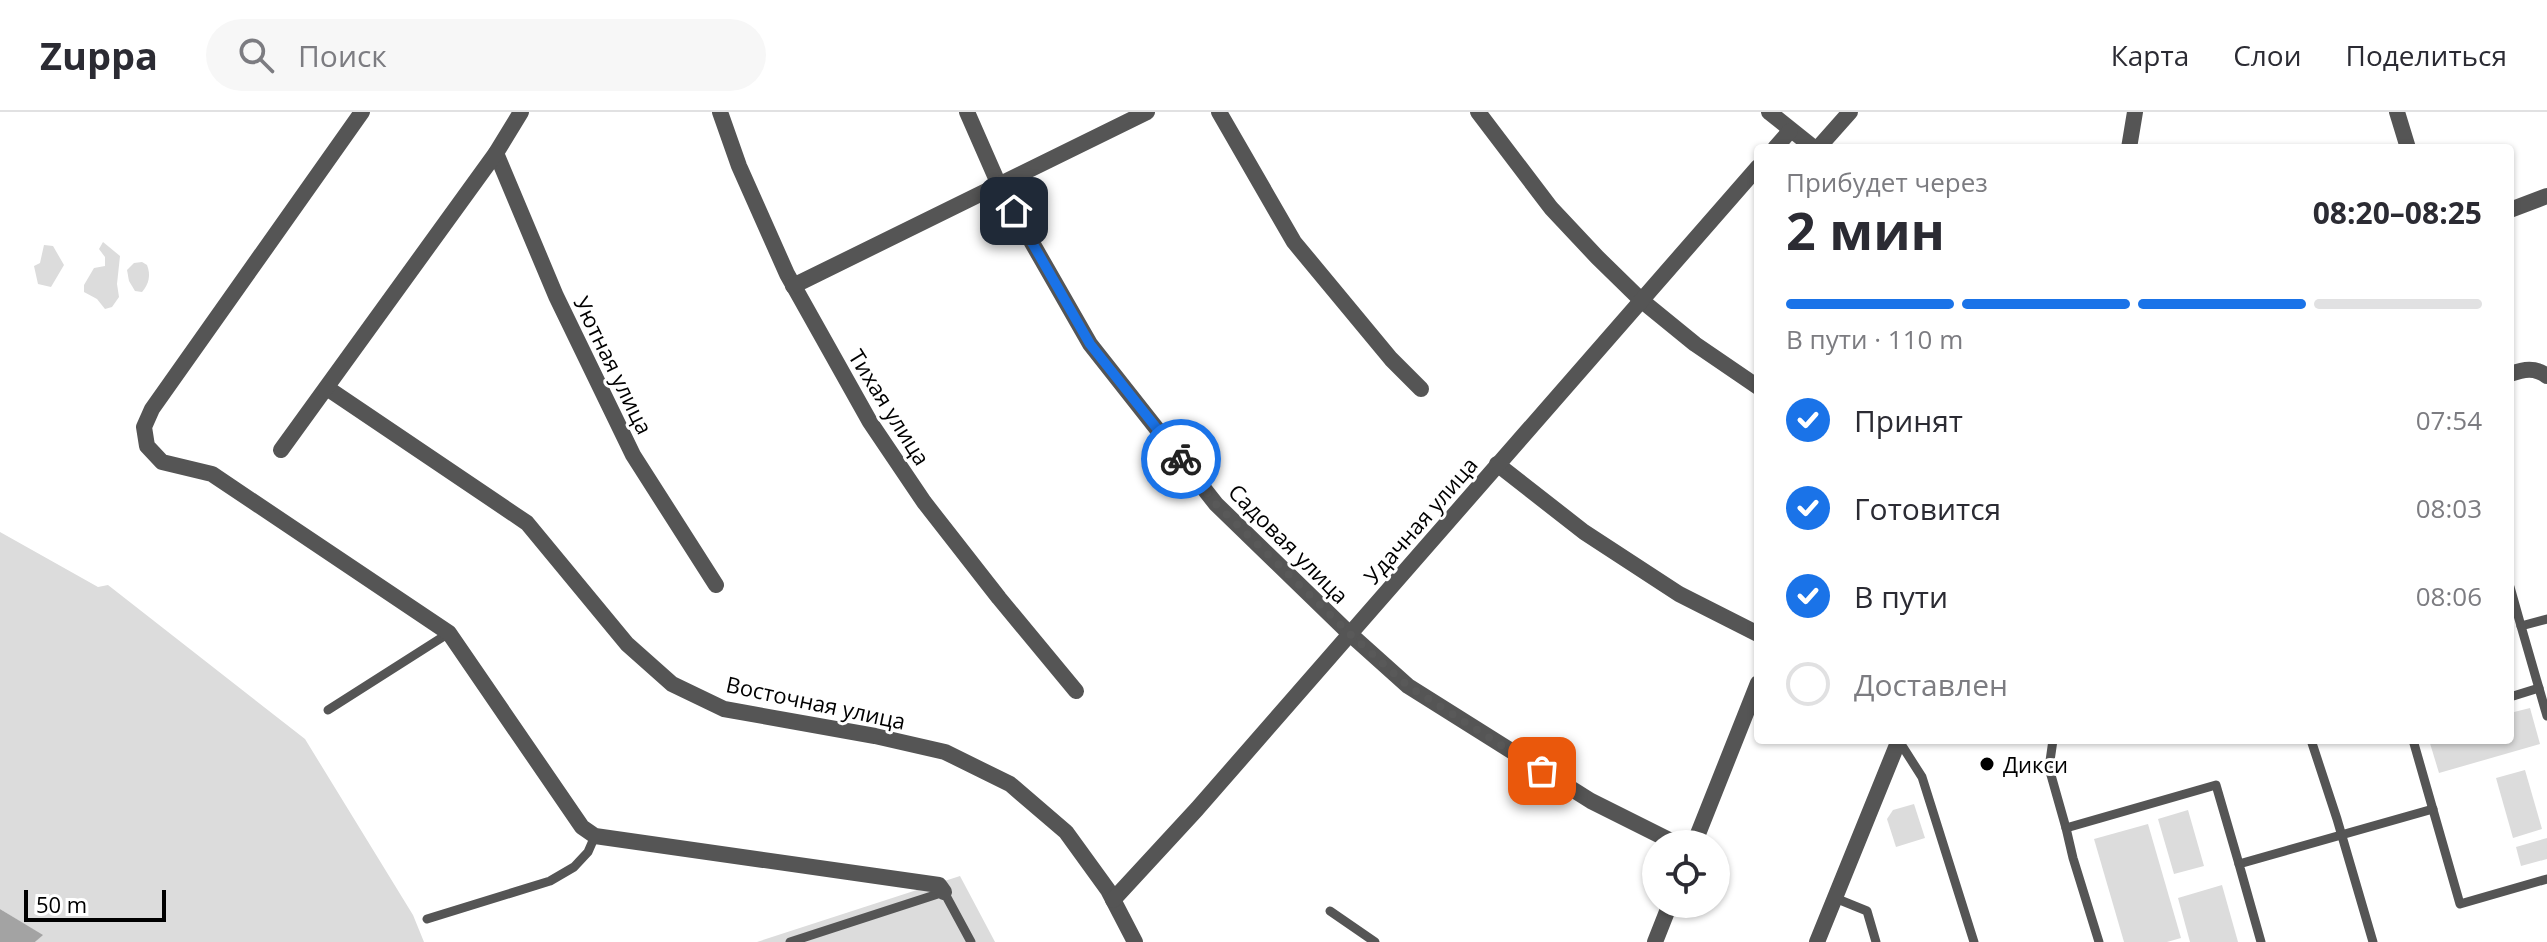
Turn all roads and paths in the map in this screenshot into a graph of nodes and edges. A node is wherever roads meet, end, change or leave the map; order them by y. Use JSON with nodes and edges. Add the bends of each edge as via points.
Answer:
{"nodes":[{"id":1,"x":362,"y":112,"type":"edge"},
{"id":2,"x":521,"y":112,"type":"edge"},
{"id":3,"x":720,"y":112,"type":"edge"},
{"id":4,"x":967,"y":112,"type":"edge"},
{"id":5,"x":1147,"y":112,"type":"edge"},
{"id":6,"x":1219,"y":112,"type":"edge"},
{"id":7,"x":1478,"y":112,"type":"edge"},
{"id":8,"x":1769,"y":112,"type":"edge"},
{"id":9,"x":1850,"y":112,"type":"edge"},
{"id":10,"x":2135,"y":112,"type":"edge"},
{"id":11,"x":2397,"y":112,"type":"edge"},
{"id":12,"x":1790,"y":131,"type":"junction"},
{"id":13,"x":1779,"y":144,"type":"edge"},
{"id":14,"x":1810,"y":144,"type":"edge"},
{"id":15,"x":1820,"y":144,"type":"edge"},
{"id":16,"x":2130,"y":144,"type":"edge"},
{"id":17,"x":2407,"y":144,"type":"edge"},
{"id":18,"x":496,"y":153,"type":"junction"},
{"id":19,"x":1754,"y":172,"type":"edge"},
{"id":20,"x":999,"y":185,"type":"junction"},
{"id":21,"x":2547,"y":196,"type":"edge"},
{"id":22,"x":2514,"y":208,"type":"edge"},
{"id":23,"x":793,"y":286,"type":"junction"},
{"id":24,"x":1641,"y":300,"type":"junction"},
{"id":25,"x":2514,"y":373,"type":"edge"},
{"id":26,"x":2547,"y":376,"type":"edge"},
{"id":27,"x":1754,"y":384,"type":"edge"},
{"id":28,"x":327,"y":388,"type":"junction"},
{"id":29,"x":1421,"y":389,"type":"dead end"},
{"id":30,"x":281,"y":450,"type":"dead end"},
{"id":31,"x":1497,"y":464,"type":"junction"},
{"id":32,"x":716,"y":585,"type":"dead end"},
{"id":33,"x":2514,"y":603,"type":"edge"},
{"id":34,"x":2547,"y":619,"type":"edge"},
{"id":35,"x":2521,"y":626,"type":"junction"},
{"id":36,"x":1754,"y":632,"type":"edge"},
{"id":37,"x":449,"y":633,"type":"junction"},
{"id":38,"x":1350,"y":634,"type":"junction"},
{"id":39,"x":2539,"y":688,"type":"junction"},
{"id":40,"x":1076,"y":691,"type":"dead end"},
{"id":41,"x":1754,"y":693,"type":"edge"},
{"id":42,"x":2514,"y":696,"type":"edge"},
{"id":43,"x":328,"y":710,"type":"dead end"},
{"id":44,"x":2547,"y":716,"type":"edge"},
{"id":45,"x":1898,"y":744,"type":"edge"},
{"id":46,"x":1901,"y":744,"type":"edge"},
{"id":47,"x":2052,"y":744,"type":"edge"},
{"id":48,"x":2312,"y":744,"type":"edge"},
{"id":49,"x":2414,"y":744,"type":"edge"},
{"id":50,"x":2433,"y":809,"type":"junction"},
{"id":51,"x":2066,"y":828,"type":"junction"},
{"id":52,"x":1649,"y":830,"type":"edge"},
{"id":53,"x":1700,"y":830,"type":"edge"},
{"id":54,"x":2342,"y":835,"type":"junction"},
{"id":55,"x":595,"y":836,"type":"junction"},
{"id":56,"x":2239,"y":864,"type":"junction"},
{"id":57,"x":2547,"y":879,"type":"edge"},
{"id":58,"x":944,"y":892,"type":"junction"},
{"id":59,"x":1835,"y":898,"type":"junction"},
{"id":60,"x":1113,"y":900,"type":"junction"},
{"id":61,"x":1330,"y":911,"type":"dead end"},
{"id":62,"x":1664,"y":918,"type":"edge"},
{"id":63,"x":427,"y":919,"type":"dead end"},
{"id":64,"x":790,"y":942,"type":"edge"},
{"id":65,"x":971,"y":942,"type":"edge"},
{"id":66,"x":1135,"y":942,"type":"edge"},
{"id":67,"x":1375,"y":942,"type":"edge"},
{"id":68,"x":1655,"y":942,"type":"edge"},
{"id":69,"x":1817,"y":942,"type":"edge"},
{"id":70,"x":1876,"y":942,"type":"edge"},
{"id":71,"x":1974,"y":942,"type":"edge"},
{"id":72,"x":2099,"y":942,"type":"edge"},
{"id":73,"x":2261,"y":942,"type":"edge"},
{"id":74,"x":2373,"y":942,"type":"edge"}],
"edges":[{"from":1,"to":37,"type":"street","via":[[152,409],[144,427],[147,446],[162,462],[212,474]]},
{"from":2,"to":18,"type":"street"},
{"from":3,"to":23,"type":"street","name":"Тихая улица"},
{"from":4,"to":20,"type":"street","name":"Садовая улица"},
{"from":5,"to":20,"type":"street"},
{"from":6,"to":29,"type":"street","via":[[1294,242]]},
{"from":7,"to":24,"type":"street","via":[[1551,208]]},
{"from":8,"to":12,"type":"street"},
{"from":9,"to":15,"type":"street"},
{"from":10,"to":16,"type":"street"},
{"from":11,"to":17,"type":"street"},
{"from":12,"to":13,"type":"street"},
{"from":12,"to":14,"type":"street"},
{"from":18,"to":28,"type":"street"},
{"from":18,"to":32,"type":"street","name":"Уютная улица","via":[[556,296],[633,455]]},
{"from":19,"to":24,"type":"street","name":"Удачная улица"},
{"from":20,"to":23,"type":"street"},
{"from":20,"to":38,"type":"street","name":"Садовая улица","via":[[1090,344],[1216,504]]},
{"from":21,"to":22,"type":"street"},
{"from":23,"to":40,"type":"street","name":"Тихая улица","via":[[870,422],[924,502]]},
{"from":24,"to":27,"type":"street"},
{"from":24,"to":31,"type":"street","name":"Удачная улица"},
{"from":25,"to":26,"type":"street","via":[[2530,369]]},
{"from":28,"to":30,"type":"street"},
{"from":28,"to":60,"type":"street","name":"Восточная улица","via":[[527,523],[627,644],[672,684],[724,709],[945,752],[1010,784],[1066,832]]},
{"from":31,"to":36,"type":"street","via":[[1584,532],[1679,594]]},
{"from":31,"to":38,"type":"street","name":"Удачная улица"},
{"from":33,"to":35,"type":"lane"},
{"from":34,"to":35,"type":"lane"},
{"from":35,"to":39,"type":"lane"},
{"from":37,"to":43,"type":"lane"},
{"from":37,"to":55,"type":"street","via":[[582,827]]},
{"from":38,"to":52,"type":"street","name":"Садовая улица","via":[[1408,686],[1591,801]]},
{"from":38,"to":60,"type":"street","name":"Удачная улица"},
{"from":39,"to":42,"type":"lane"},
{"from":39,"to":44,"type":"lane"},
{"from":41,"to":53,"type":"street"},
{"from":45,"to":59,"type":"street"},
{"from":46,"to":71,"type":"lane","via":[[1922,777]]},
{"from":47,"to":51,"type":"lane","via":[[2049,768]]},
{"from":48,"to":54,"type":"lane"},
{"from":49,"to":50,"type":"lane"},
{"from":50,"to":54,"type":"lane"},
{"from":50,"to":57,"type":"lane","via":[[2460,904]]},
{"from":51,"to":56,"type":"lane","via":[[2216,785]]},
{"from":51,"to":72,"type":"lane"},
{"from":54,"to":56,"type":"lane"},
{"from":54,"to":74,"type":"lane"},
{"from":55,"to":58,"type":"street","via":[[939,885]]},
{"from":55,"to":63,"type":"lane","via":[[574,867],[550,881]]},
{"from":56,"to":73,"type":"lane"},
{"from":58,"to":64,"type":"lane"},
{"from":58,"to":65,"type":"lane"},
{"from":59,"to":69,"type":"street"},
{"from":59,"to":70,"type":"lane","via":[[1867,911]]},
{"from":60,"to":66,"type":"street","name":"Восточная улица"},
{"from":61,"to":67,"type":"lane"},
{"from":62,"to":68,"type":"street"}]}
